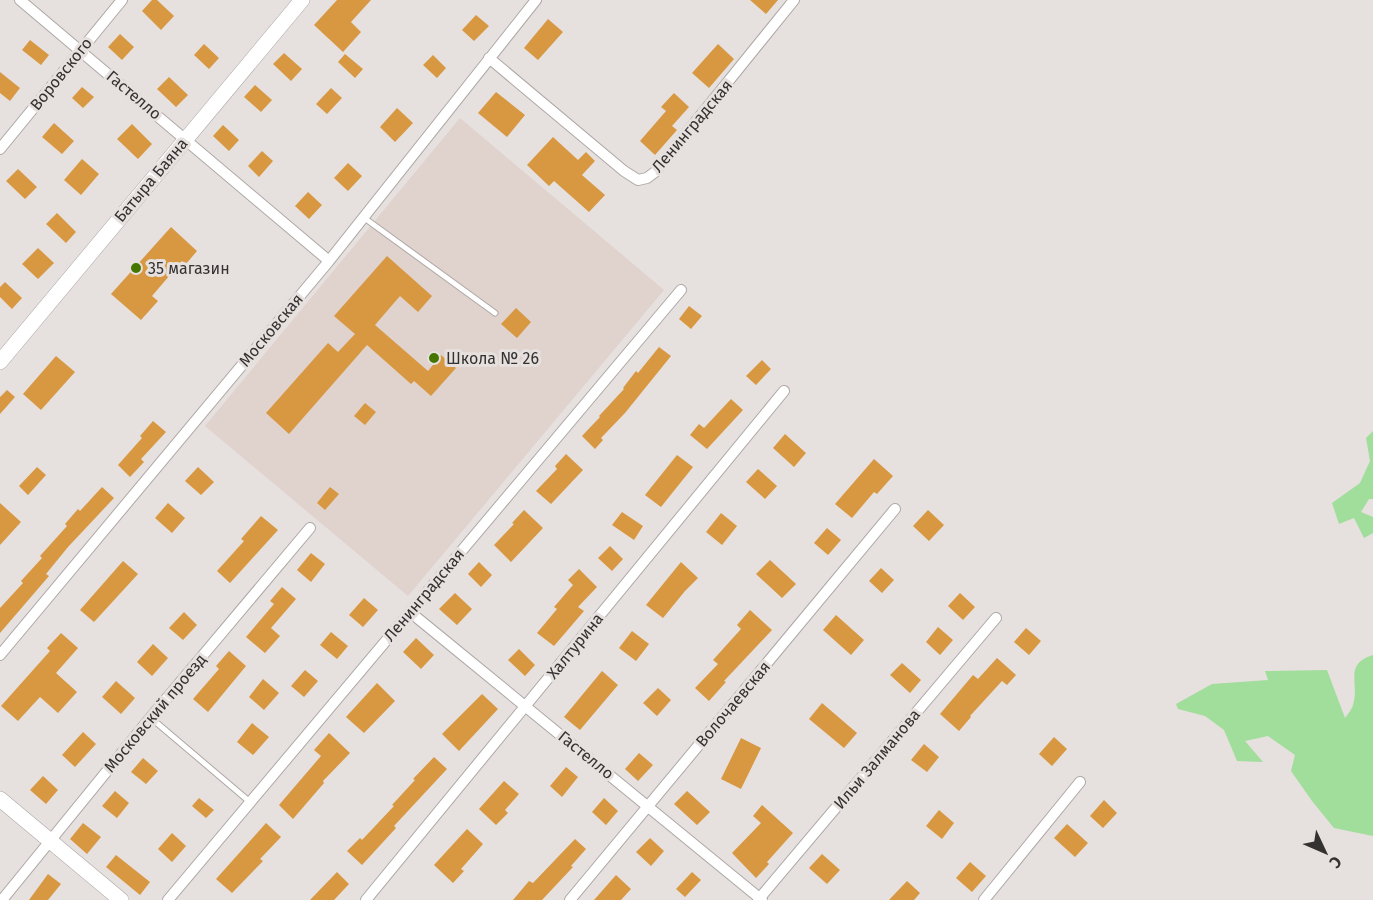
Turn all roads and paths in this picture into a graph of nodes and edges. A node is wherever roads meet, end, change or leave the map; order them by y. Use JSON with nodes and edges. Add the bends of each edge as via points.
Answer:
{"nodes":[{"id":1,"x":20,"y":0,"type":"edge"},
{"id":2,"x":122,"y":0,"type":"edge"},
{"id":3,"x":302,"y":0,"type":"edge"},
{"id":4,"x":536,"y":0,"type":"edge"},
{"id":5,"x":794,"y":0,"type":"edge"},
{"id":6,"x":80,"y":50,"type":"junction"},
{"id":7,"x":489,"y":58,"type":"junction"},
{"id":8,"x":186,"y":138,"type":"junction"},
{"id":9,"x":0,"y":149,"type":"edge"},
{"id":10,"x":363,"y":218,"type":"junction"},
{"id":11,"x":329,"y":261,"type":"junction"},
{"id":12,"x":681,"y":290,"type":"dead end"},
{"id":13,"x":495,"y":313,"type":"dead end"},
{"id":14,"x":0,"y":362,"type":"edge"},
{"id":15,"x":784,"y":391,"type":"dead end"},
{"id":16,"x":895,"y":509,"type":"dead end"},
{"id":17,"x":310,"y":528,"type":"dead end"},
{"id":18,"x":410,"y":612,"type":"junction"},
{"id":19,"x":996,"y":618,"type":"dead end"},
{"id":20,"x":0,"y":655,"type":"edge"},
{"id":21,"x":526,"y":706,"type":"junction"},
{"id":22,"x":151,"y":717,"type":"junction"},
{"id":23,"x":1080,"y":782,"type":"dead end"},
{"id":24,"x":0,"y":799,"type":"edge"},
{"id":25,"x":250,"y":802,"type":"junction"},
{"id":26,"x":648,"y":806,"type":"junction"},
{"id":27,"x":50,"y":841,"type":"junction"},
{"id":28,"x":760,"y":899,"type":"edge"},
{"id":29,"x":2,"y":900,"type":"edge"},
{"id":30,"x":122,"y":900,"type":"edge"},
{"id":31,"x":168,"y":900,"type":"edge"},
{"id":32,"x":366,"y":900,"type":"edge"},
{"id":33,"x":570,"y":900,"type":"edge"},
{"id":34,"x":984,"y":900,"type":"edge"}],
"edges":[{"from":1,"to":6,"type":"street","name":"Гастелло"},
{"from":2,"to":6,"type":"street","name":"Воровского"},
{"from":3,"to":8,"type":"street","name":"Батыра Баяна"},
{"from":4,"to":7,"type":"street","name":"Московская"},
{"from":5,"to":7,"type":"street","name":"Ленинградская","via":[[655,172],[638,180]]},
{"from":6,"to":8,"type":"street","name":"Гастелло"},
{"from":6,"to":9,"type":"street","name":"Воровского"},
{"from":7,"to":10,"type":"street","name":"Московская"},
{"from":8,"to":11,"type":"street","name":"Гастелло"},
{"from":8,"to":14,"type":"street","name":"Батыра Баяна"},
{"from":10,"to":11,"type":"street","name":"Московская"},
{"from":10,"to":13,"type":"lane"},
{"from":11,"to":20,"type":"street","name":"Московская"},
{"from":12,"to":18,"type":"street","name":"Ленинградская"},
{"from":15,"to":21,"type":"street","name":"Халтурина"},
{"from":16,"to":26,"type":"street","name":"Волочаевская"},
{"from":17,"to":22,"type":"street","name":"Московский проезд"},
{"from":18,"to":21,"type":"street","name":"Гастелло"},
{"from":18,"to":25,"type":"street","name":"Ленинградская"},
{"from":19,"to":28,"type":"street","name":"Ильи Залманова"},
{"from":21,"to":26,"type":"street","name":"Гастелло"},
{"from":21,"to":32,"type":"street","name":"Халтурина"},
{"from":22,"to":25,"type":"lane"},
{"from":22,"to":27,"type":"street","name":"Московский проезд"},
{"from":23,"to":34,"type":"street"},
{"from":24,"to":27,"type":"street"},
{"from":25,"to":31,"type":"street","name":"Ленинградская"},
{"from":26,"to":28,"type":"street","name":"Гастелло"},
{"from":26,"to":33,"type":"street","name":"Волочаевская"},
{"from":27,"to":29,"type":"street","name":"Московский проезд"},
{"from":27,"to":30,"type":"street"}]}
